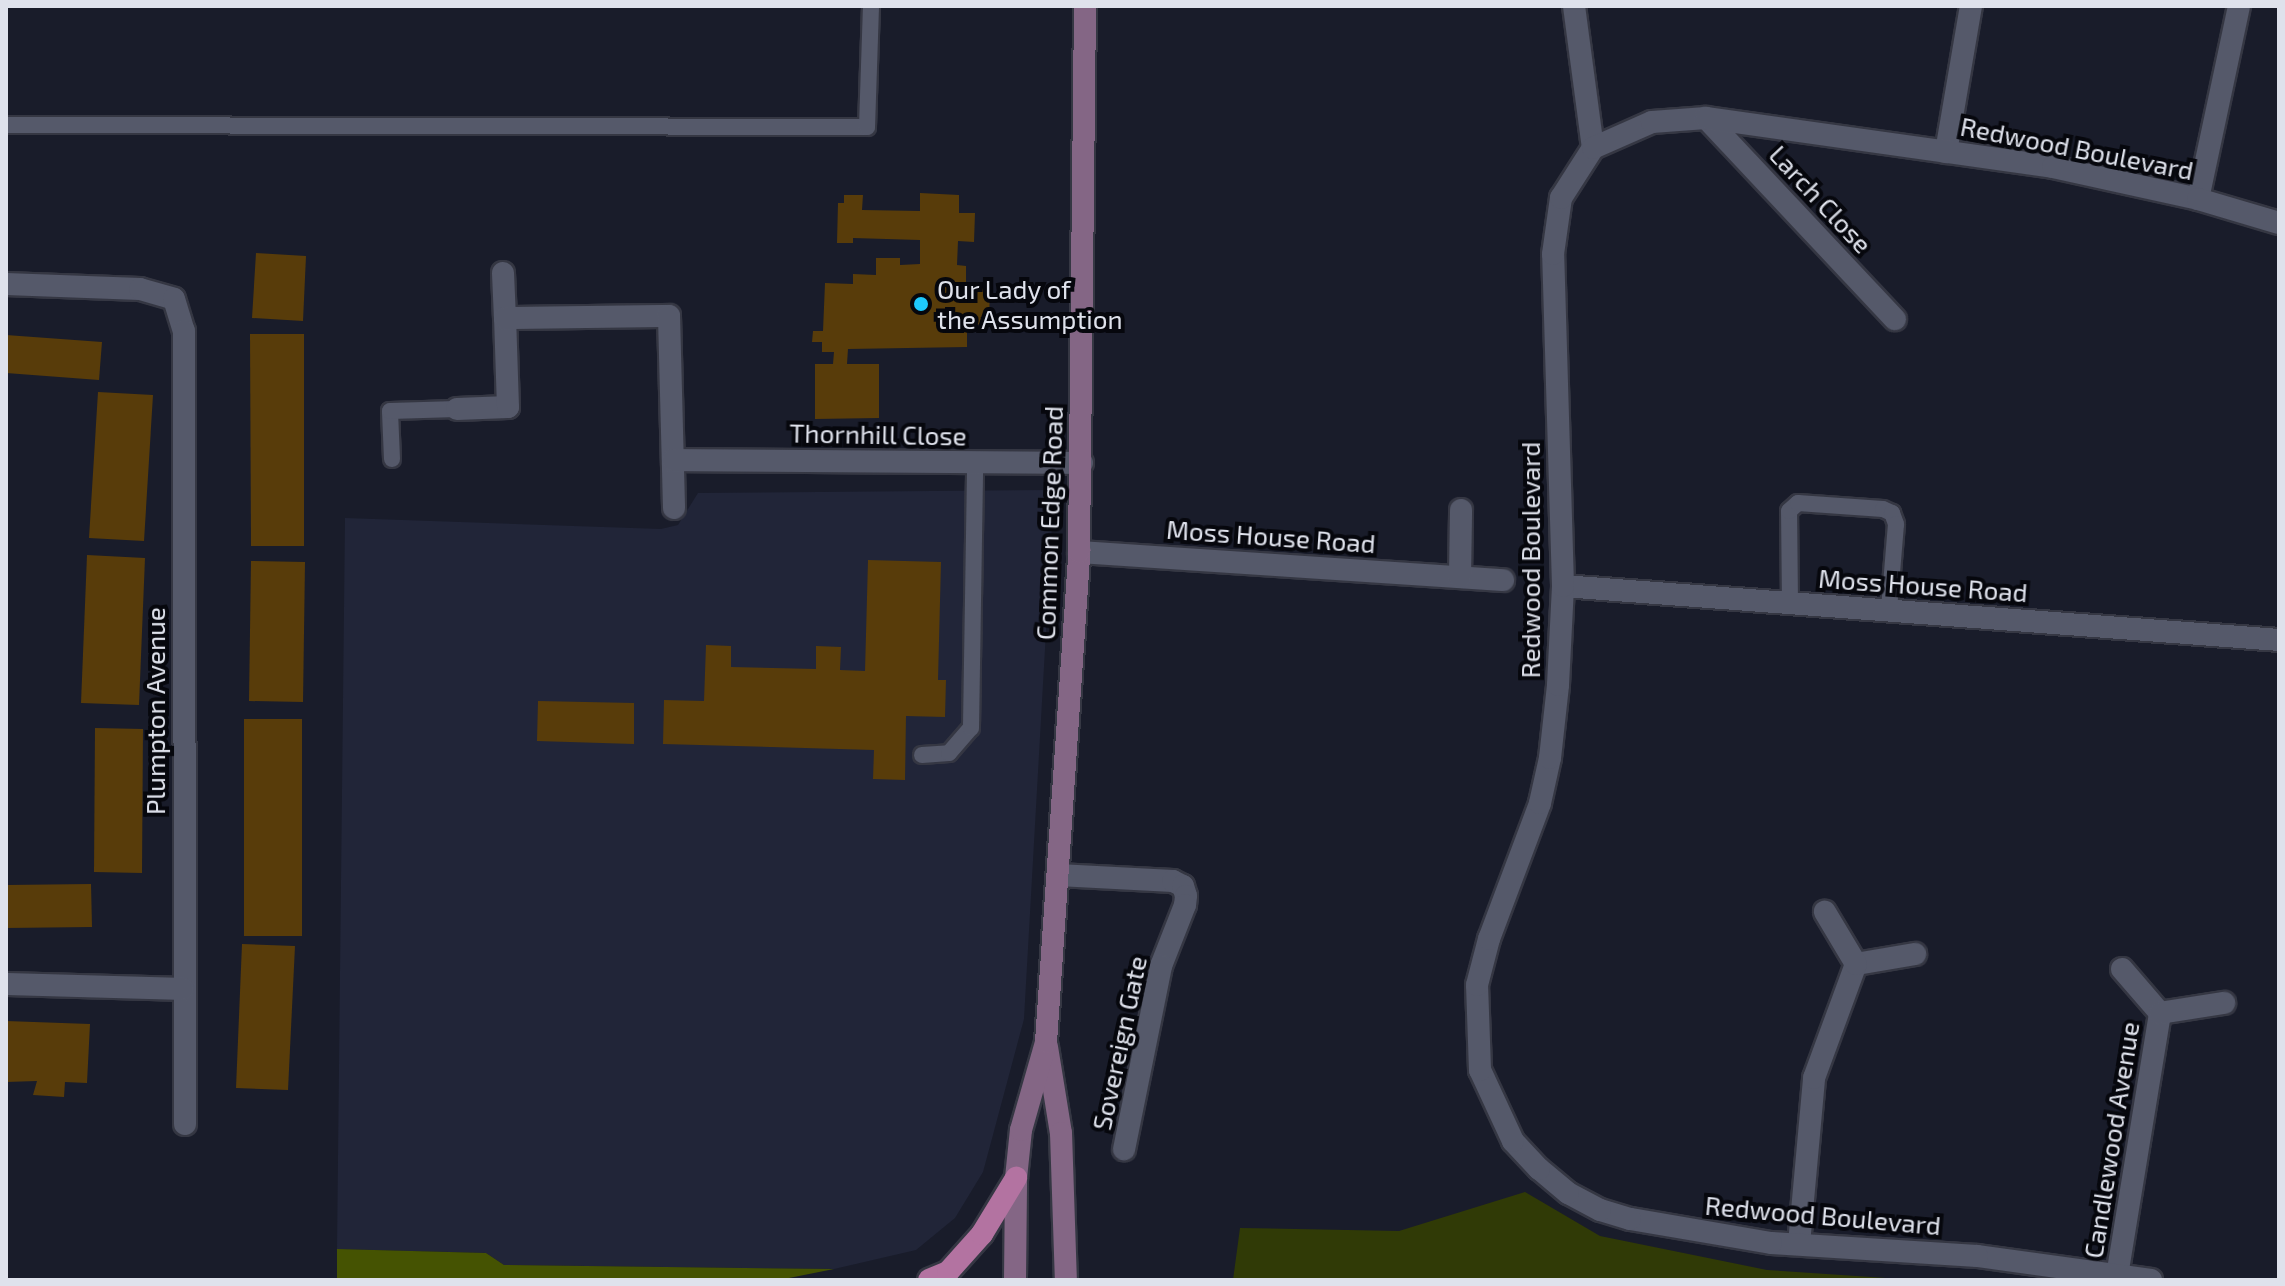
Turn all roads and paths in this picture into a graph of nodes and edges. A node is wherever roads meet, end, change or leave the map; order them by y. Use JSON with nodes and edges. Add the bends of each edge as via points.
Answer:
{"nodes":[{"id":1,"x":871,"y":6,"type":"edge"},
{"id":2,"x":1085,"y":6,"type":"edge"},
{"id":3,"x":1574,"y":6,"type":"edge"},
{"id":4,"x":1971,"y":6,"type":"edge"},
{"id":5,"x":2239,"y":6,"type":"edge"},
{"id":6,"x":1706,"y":118,"type":"junction"},
{"id":7,"x":6,"y":125,"type":"edge"},
{"id":8,"x":1593,"y":148,"type":"junction"},
{"id":9,"x":1946,"y":152,"type":"junction"},
{"id":10,"x":2198,"y":199,"type":"junction"},
{"id":11,"x":2279,"y":223,"type":"edge"},
{"id":12,"x":503,"y":273,"type":"dead end"},
{"id":13,"x":6,"y":284,"type":"edge"},
{"id":14,"x":505,"y":318,"type":"junction"},
{"id":15,"x":1895,"y":319,"type":"dead end"},
{"id":16,"x":457,"y":409,"type":"joint"},
{"id":17,"x":392,"y":459,"type":"dead end"},
{"id":18,"x":673,"y":460,"type":"junction"},
{"id":19,"x":975,"y":463,"type":"junction"},
{"id":20,"x":1082,"y":463,"type":"junction"},
{"id":21,"x":674,"y":508,"type":"dead end"},
{"id":22,"x":1461,"y":510,"type":"dead end"},
{"id":23,"x":1079,"y":552,"type":"junction"},
{"id":24,"x":1460,"y":577,"type":"junction"},
{"id":25,"x":1503,"y":580,"type":"dead end"},
{"id":26,"x":1563,"y":586,"type":"junction"},
{"id":27,"x":1790,"y":603,"type":"junction"},
{"id":28,"x":1889,"y":610,"type":"junction"},
{"id":29,"x":2279,"y":640,"type":"edge"},
{"id":30,"x":922,"y":755,"type":"dead end"},
{"id":31,"x":1058,"y":875,"type":"junction"},
{"id":32,"x":1825,"y":912,"type":"dead end"},
{"id":33,"x":1915,"y":954,"type":"dead end"},
{"id":34,"x":1856,"y":964,"type":"junction"},
{"id":35,"x":2122,"y":969,"type":"dead end"},
{"id":36,"x":6,"y":984,"type":"edge"},
{"id":37,"x":183,"y":989,"type":"junction"},
{"id":38,"x":2224,"y":1003,"type":"dead end"},
{"id":39,"x":2160,"y":1013,"type":"junction"},
{"id":40,"x":1046,"y":1042,"type":"junction"},
{"id":41,"x":185,"y":1124,"type":"dead end"},
{"id":42,"x":1124,"y":1149,"type":"dead end"},
{"id":43,"x":1016,"y":1178,"type":"junction"},
{"id":44,"x":1799,"y":1244,"type":"junction"},
{"id":45,"x":2117,"y":1276,"type":"junction"},
{"id":46,"x":929,"y":1280,"type":"edge"},
{"id":47,"x":1015,"y":1280,"type":"edge"},
{"id":48,"x":1066,"y":1280,"type":"edge"},
{"id":49,"x":2151,"y":1280,"type":"edge"}],
"edges":[{"from":1,"to":7,"type":"lane","via":[[867,127]]},
{"from":2,"to":20,"type":"main road","name":"Common Edge Road"},
{"from":3,"to":8,"type":"street"},
{"from":4,"to":9,"type":"street"},
{"from":5,"to":10,"type":"street"},
{"from":6,"to":8,"type":"street","name":"Redwood Boulevard","via":[[1652,122]]},
{"from":6,"to":9,"type":"street","name":"Redwood Boulevard"},
{"from":6,"to":15,"type":"street","name":"Larch Close"},
{"from":8,"to":26,"type":"street","name":"Redwood Boulevard","via":[[1561,198],[1553,254]]},
{"from":9,"to":10,"type":"street","name":"Redwood Boulevard","via":[[2053,167]]},
{"from":10,"to":11,"type":"street","name":"Redwood Boulevard"},
{"from":12,"to":14,"type":"street"},
{"from":13,"to":37,"type":"street","name":"Plumpton Avenue","via":[[140,289],[174,299],[184,331]]},
{"from":14,"to":16,"type":"street","via":[[508,407]]},
{"from":14,"to":18,"type":"street","via":[[669,316]]},
{"from":16,"to":17,"type":"lane","via":[[390,411]]},
{"from":18,"to":19,"type":"street","name":"Thornhill Close"},
{"from":18,"to":21,"type":"street"},
{"from":19,"to":20,"type":"street","name":"Thornhill Close"},
{"from":19,"to":30,"type":"lane","via":[[971,728],[949,753]]},
{"from":20,"to":23,"type":"main road","name":"Common Edge Road"},
{"from":22,"to":24,"type":"street"},
{"from":23,"to":24,"type":"street","name":"Moss House Road"},
{"from":23,"to":31,"type":"main road","name":"Common Edge Road"},
{"from":24,"to":25,"type":"street","name":"Moss House Road"},
{"from":26,"to":27,"type":"street","name":"Moss House Road"},
{"from":26,"to":44,"type":"street","name":"Redwood Boulevard","via":[[1550,758],[1540,803],[1477,985],[1480,1070],[1513,1141],[1539,1169],[1579,1198],[1630,1219],[1721,1237]]},
{"from":27,"to":28,"type":"street","name":"Moss House Road"},
{"from":27,"to":28,"type":"lane","via":[[1789,511],[1798,503],[1883,509],[1892,513],[1896,524]]},
{"from":28,"to":29,"type":"street","name":"Moss House Road"},
{"from":31,"to":40,"type":"main road","name":"Common Edge Road"},
{"from":31,"to":42,"type":"street","name":"Sovereign Gate","via":[[1173,881],[1183,886],[1186,896],[1161,966]]},
{"from":32,"to":34,"type":"street"},
{"from":33,"to":34,"type":"street"},
{"from":34,"to":44,"type":"street","via":[[1814,1078]]},
{"from":35,"to":39,"type":"street","name":"Candlewood Avenue"},
{"from":36,"to":37,"type":"street"},
{"from":37,"to":41,"type":"street","name":"Plumpton Avenue"},
{"from":38,"to":39,"type":"street","name":"Candlewood Avenue"},
{"from":39,"to":45,"type":"street","name":"Candlewood Avenue"},
{"from":40,"to":43,"type":"main road","name":"Common Edge Road","via":[[1021,1130]]},
{"from":40,"to":48,"type":"main road","name":"Common Edge Road","via":[[1061,1133]]},
{"from":43,"to":46,"type":"main road","via":[[982,1234],[948,1272]]},
{"from":43,"to":47,"type":"main road","name":"Common Edge Road"},
{"from":44,"to":45,"type":"street","name":"Redwood Boulevard","via":[[1977,1256]]},
{"from":45,"to":49,"type":"street","name":"Redwood Boulevard"}]}
